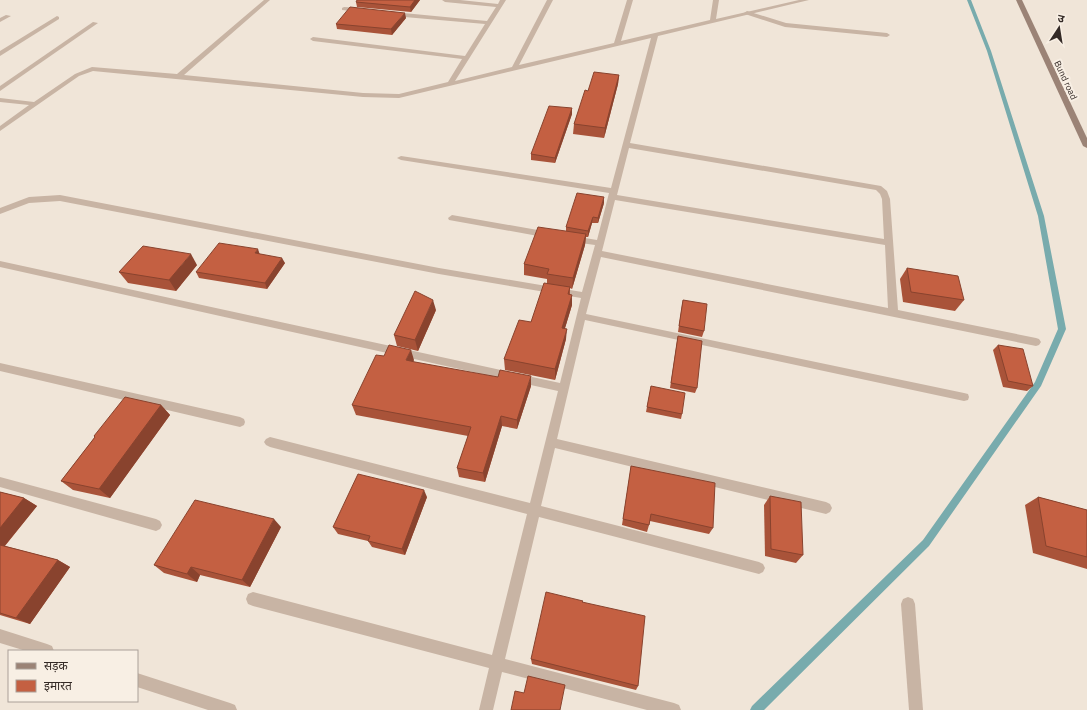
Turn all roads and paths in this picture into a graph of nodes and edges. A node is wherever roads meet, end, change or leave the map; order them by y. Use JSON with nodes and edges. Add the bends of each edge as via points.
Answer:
{"nodes":[{"id":1,"x":267,"y":0,"type":"edge"},
{"id":2,"x":446,"y":0,"type":"edge"},
{"id":3,"x":550,"y":0,"type":"edge"},
{"id":4,"x":630,"y":0,"type":"edge"},
{"id":5,"x":716,"y":0,"type":"edge"},
{"id":6,"x":806,"y":0,"type":"edge"},
{"id":7,"x":1019,"y":0,"type":"edge"},
{"id":8,"x":501,"y":3,"type":"edge"},
{"id":9,"x":344,"y":9,"type":"dead end"},
{"id":10,"x":367,"y":11,"type":"edge"},
{"id":11,"x":390,"y":13,"type":"edge"},
{"id":12,"x":748,"y":13,"type":"junction"},
{"id":13,"x":8,"y":16,"type":"dead end"},
{"id":14,"x":57,"y":18,"type":"dead end"},
{"id":15,"x":0,"y":20,"type":"edge"},
{"id":16,"x":712,"y":21,"type":"junction"},
{"id":17,"x":95,"y":23,"type":"dead end"},
{"id":18,"x":488,"y":23,"type":"junction"},
{"id":19,"x":655,"y":35,"type":"junction"},
{"id":20,"x":887,"y":35,"type":"dead end"},
{"id":21,"x":313,"y":39,"type":"dead end"},
{"id":22,"x":617,"y":44,"type":"junction"},
{"id":23,"x":0,"y":54,"type":"edge"},
{"id":24,"x":466,"y":58,"type":"junction"},
{"id":25,"x":514,"y":69,"type":"junction"},
{"id":26,"x":178,"y":77,"type":"junction"},
{"id":27,"x":450,"y":84,"type":"junction"},
{"id":28,"x":0,"y":89,"type":"edge"},
{"id":29,"x":0,"y":100,"type":"edge"},
{"id":30,"x":34,"y":104,"type":"junction"},
{"id":31,"x":0,"y":129,"type":"edge"},
{"id":32,"x":626,"y":145,"type":"junction"},
{"id":33,"x":1087,"y":146,"type":"edge"},
{"id":34,"x":402,"y":158,"type":"dead end"},
{"id":35,"x":613,"y":194,"type":"junction"},
{"id":36,"x":0,"y":211,"type":"edge"},
{"id":37,"x":452,"y":218,"type":"dead end"},
{"id":38,"x":889,"y":243,"type":"junction"},
{"id":39,"x":599,"y":248,"type":"junction"},
{"id":40,"x":0,"y":264,"type":"edge"},
{"id":41,"x":586,"y":296,"type":"junction"},
{"id":42,"x":893,"y":314,"type":"junction"},
{"id":43,"x":582,"y":316,"type":"junction"},
{"id":44,"x":1036,"y":342,"type":"dead end"},
{"id":45,"x":0,"y":367,"type":"edge"},
{"id":46,"x":564,"y":388,"type":"junction"},
{"id":47,"x":964,"y":397,"type":"dead end"},
{"id":48,"x":240,"y":422,"type":"dead end"},
{"id":49,"x":270,"y":442,"type":"dead end"},
{"id":50,"x":552,"y":442,"type":"junction"},
{"id":51,"x":0,"y":482,"type":"edge"},
{"id":52,"x":826,"y":508,"type":"dead end"},
{"id":53,"x":534,"y":512,"type":"junction"},
{"id":54,"x":156,"y":525,"type":"dead end"},
{"id":55,"x":759,"y":568,"type":"dead end"},
{"id":56,"x":253,"y":599,"type":"dead end"},
{"id":57,"x":908,"y":604,"type":"dead end"},
{"id":58,"x":0,"y":636,"type":"edge"},
{"id":59,"x":44,"y":650,"type":"edge"},
{"id":60,"x":497,"y":664,"type":"junction"},
{"id":61,"x":138,"y":680,"type":"edge"},
{"id":62,"x":230,"y":710,"type":"edge"},
{"id":63,"x":486,"y":710,"type":"edge"},
{"id":64,"x":674,"y":710,"type":"edge"},
{"id":65,"x":916,"y":710,"type":"edge"}],
"edges":[{"from":1,"to":26,"type":"street"},
{"from":2,"to":8,"type":"street"},
{"from":3,"to":25,"type":"street"},
{"from":4,"to":22,"type":"street"},
{"from":5,"to":16,"type":"street"},
{"from":6,"to":12,"type":"street"},
{"from":7,"to":33,"type":"street","name":"Bund road"},
{"from":8,"to":18,"type":"street"},
{"from":9,"to":10,"type":"street"},
{"from":11,"to":18,"type":"street"},
{"from":12,"to":16,"type":"street"},
{"from":12,"to":20,"type":"street","via":[[785,26]]},
{"from":13,"to":15,"type":"street"},
{"from":14,"to":23,"type":"street"},
{"from":16,"to":19,"type":"street"},
{"from":17,"to":28,"type":"street"},
{"from":18,"to":24,"type":"street"},
{"from":19,"to":22,"type":"street"},
{"from":19,"to":32,"type":"street"},
{"from":21,"to":24,"type":"street"},
{"from":22,"to":25,"type":"street"},
{"from":24,"to":27,"type":"street"},
{"from":25,"to":27,"type":"street"},
{"from":26,"to":27,"type":"street","via":[[384,96],[399,96]]},
{"from":26,"to":30,"type":"street","via":[[92,69],[77,75]]},
{"from":29,"to":30,"type":"street"},
{"from":30,"to":31,"type":"street"},
{"from":32,"to":35,"type":"street"},
{"from":32,"to":38,"type":"street","via":[[878,188],[886,199]]},
{"from":34,"to":35,"type":"street"},
{"from":35,"to":38,"type":"street"},
{"from":35,"to":39,"type":"street"},
{"from":36,"to":41,"type":"street","via":[[23,201],[41,197],[60,198],[439,271]]},
{"from":37,"to":39,"type":"street"},
{"from":38,"to":42,"type":"street"},
{"from":39,"to":41,"type":"street"},
{"from":39,"to":42,"type":"street"},
{"from":40,"to":46,"type":"street"},
{"from":41,"to":43,"type":"street"},
{"from":42,"to":44,"type":"street"},
{"from":43,"to":46,"type":"street"},
{"from":43,"to":47,"type":"street"},
{"from":45,"to":48,"type":"street"},
{"from":46,"to":50,"type":"street"},
{"from":49,"to":53,"type":"street"},
{"from":50,"to":52,"type":"street"},
{"from":50,"to":53,"type":"street"},
{"from":51,"to":54,"type":"street"},
{"from":53,"to":55,"type":"street"},
{"from":53,"to":60,"type":"street"},
{"from":56,"to":60,"type":"street"},
{"from":57,"to":65,"type":"street"},
{"from":58,"to":59,"type":"street"},
{"from":60,"to":63,"type":"street"},
{"from":60,"to":64,"type":"street"},
{"from":61,"to":62,"type":"street"}]}
